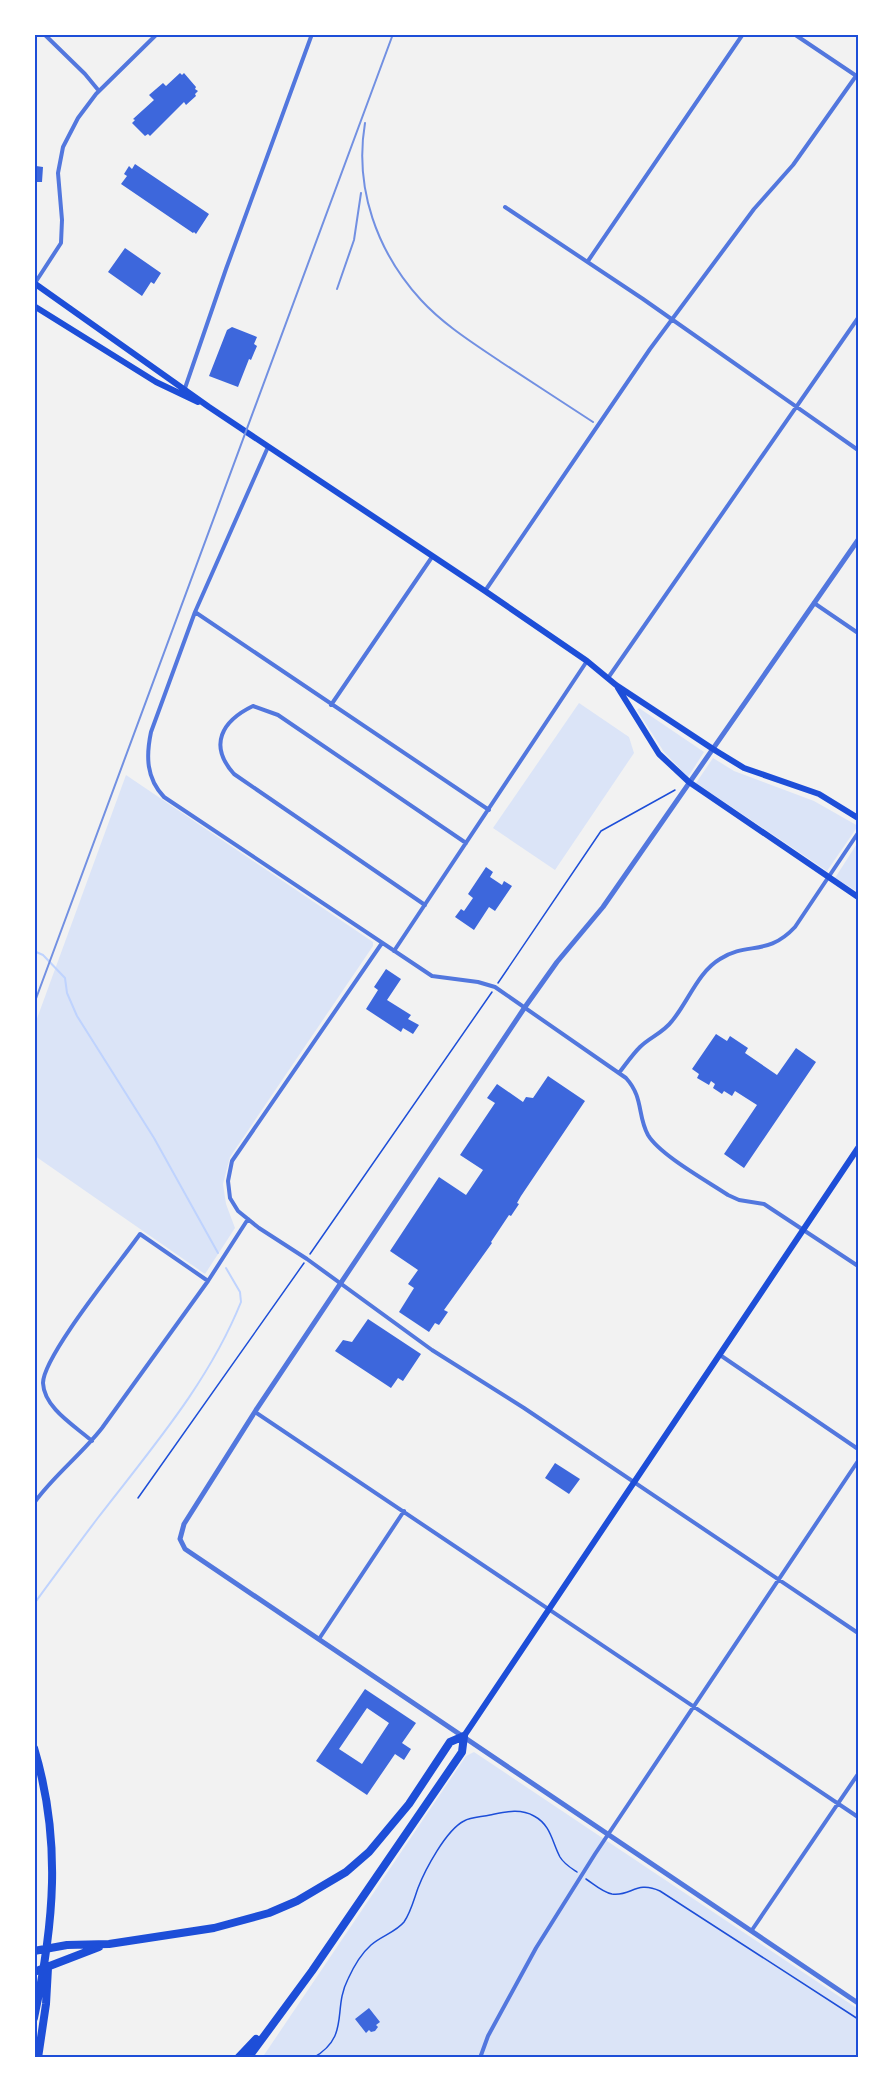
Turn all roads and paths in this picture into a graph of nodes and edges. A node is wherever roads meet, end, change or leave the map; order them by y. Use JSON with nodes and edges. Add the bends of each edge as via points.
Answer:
{"nodes":[{"id":1,"x":44,"y":34,"type":"edge"},
{"id":2,"x":157,"y":34,"type":"edge"},
{"id":3,"x":312,"y":34,"type":"edge"},
{"id":4,"x":743,"y":34,"type":"edge"},
{"id":5,"x":794,"y":34,"type":"edge"},
{"id":6,"x":857,"y":77,"type":"edge"},
{"id":7,"x":99,"y":91,"type":"junction"},
{"id":8,"x":505,"y":207,"type":"dead end"},
{"id":9,"x":588,"y":261,"type":"junction"},
{"id":10,"x":35,"y":283,"type":"edge"},
{"id":11,"x":34,"y":306,"type":"edge"},
{"id":12,"x":858,"y":318,"type":"edge"},
{"id":13,"x":672,"y":319,"type":"junction"},
{"id":14,"x":184,"y":392,"type":"junction"},
{"id":15,"x":796,"y":407,"type":"junction"},
{"id":16,"x":268,"y":447,"type":"junction"},
{"id":17,"x":858,"y":450,"type":"edge"},
{"id":18,"x":858,"y":540,"type":"edge"},
{"id":19,"x":433,"y":556,"type":"junction"},
{"id":20,"x":485,"y":591,"type":"junction"},
{"id":21,"x":814,"y":603,"type":"junction"},
{"id":22,"x":195,"y":612,"type":"junction"},
{"id":23,"x":858,"y":633,"type":"edge"},
{"id":24,"x":587,"y":661,"type":"junction"},
{"id":25,"x":608,"y":678,"type":"junction"},
{"id":26,"x":616,"y":685,"type":"junction"},
{"id":27,"x":331,"y":705,"type":"junction"},
{"id":28,"x":713,"y":749,"type":"junction"},
{"id":29,"x":689,"y":782,"type":"junction"},
{"id":30,"x":489,"y":810,"type":"junction"},
{"id":31,"x":858,"y":818,"type":"edge"},
{"id":32,"x":858,"y":833,"type":"edge"},
{"id":33,"x":466,"y":843,"type":"junction"},
{"id":34,"x":828,"y":878,"type":"junction"},
{"id":35,"x":858,"y":897,"type":"edge"},
{"id":36,"x":425,"y":905,"type":"junction"},
{"id":37,"x":382,"y":943,"type":"junction"},
{"id":38,"x":394,"y":951,"type":"junction"},
{"id":39,"x":495,"y":987,"type":"junction"},
{"id":40,"x":525,"y":1007,"type":"junction"},
{"id":41,"x":619,"y":1072,"type":"junction"},
{"id":42,"x":858,"y":1148,"type":"edge"},
{"id":43,"x":248,"y":1219,"type":"junction"},
{"id":44,"x":804,"y":1230,"type":"junction"},
{"id":45,"x":307,"y":1259,"type":"junction"},
{"id":46,"x":858,"y":1266,"type":"edge"},
{"id":47,"x":208,"y":1281,"type":"junction"},
{"id":48,"x":341,"y":1284,"type":"junction"},
{"id":49,"x":719,"y":1355,"type":"junction"},
{"id":50,"x":255,"y":1412,"type":"junction"},
{"id":51,"x":92,"y":1441,"type":"junction"},
{"id":52,"x":858,"y":1449,"type":"edge"},
{"id":53,"x":858,"y":1461,"type":"edge"},
{"id":54,"x":634,"y":1481,"type":"junction"},
{"id":55,"x":138,"y":1498,"type":"dead end"},
{"id":56,"x":34,"y":1503,"type":"edge"},
{"id":57,"x":404,"y":1511,"type":"junction"},
{"id":58,"x":778,"y":1580,"type":"junction"},
{"id":59,"x":549,"y":1608,"type":"junction"},
{"id":60,"x":858,"y":1633,"type":"edge"},
{"id":61,"x":319,"y":1639,"type":"junction"},
{"id":62,"x":694,"y":1706,"type":"junction"},
{"id":63,"x":464,"y":1736,"type":"junction"},
{"id":64,"x":34,"y":1748,"type":"edge"},
{"id":65,"x":858,"y":1774,"type":"edge"},
{"id":66,"x":839,"y":1804,"type":"junction"},
{"id":67,"x":858,"y":1817,"type":"edge"},
{"id":68,"x":608,"y":1833,"type":"junction"},
{"id":69,"x":752,"y":1930,"type":"junction"},
{"id":70,"x":109,"y":1944,"type":"junction"},
{"id":71,"x":34,"y":1951,"type":"edge"},
{"id":72,"x":34,"y":1971,"type":"edge"},
{"id":73,"x":42,"y":2003,"type":"junction"},
{"id":74,"x":858,"y":2003,"type":"edge"},
{"id":75,"x":34,"y":2018,"type":"edge"},
{"id":76,"x":276,"y":2018,"type":"junction"},
{"id":77,"x":38,"y":2058,"type":"edge"},
{"id":78,"x":238,"y":2058,"type":"edge"},
{"id":79,"x":248,"y":2058,"type":"edge"},
{"id":80,"x":480,"y":2058,"type":"edge"}],
"edges":[{"from":1,"to":7,"type":"street"},
{"from":2,"to":7,"type":"street"},
{"from":3,"to":14,"type":"street"},
{"from":4,"to":9,"type":"street"},
{"from":5,"to":6,"type":"street"},
{"from":6,"to":13,"type":"street"},
{"from":7,"to":10,"type":"street","via":[[78,117],[63,147],[58,173],[61,243]]},
{"from":8,"to":9,"type":"street"},
{"from":9,"to":13,"type":"street"},
{"from":10,"to":14,"type":"main road"},
{"from":11,"to":14,"type":"main road","via":[[156,382]]},
{"from":12,"to":15,"type":"street"},
{"from":13,"to":15,"type":"street"},
{"from":13,"to":20,"type":"street"},
{"from":14,"to":16,"type":"main road"},
{"from":15,"to":17,"type":"street"},
{"from":15,"to":25,"type":"street"},
{"from":16,"to":19,"type":"main road"},
{"from":16,"to":22,"type":"street"},
{"from":18,"to":21,"type":"street"},
{"from":19,"to":20,"type":"main road"},
{"from":19,"to":27,"type":"street"},
{"from":20,"to":24,"type":"main road"},
{"from":21,"to":23,"type":"street"},
{"from":21,"to":28,"type":"street"},
{"from":22,"to":27,"type":"street"},
{"from":22,"to":37,"type":"street","via":[[151,732],[148,763],[155,788]]},
{"from":24,"to":25,"type":"main road"},
{"from":24,"to":30,"type":"street"},
{"from":25,"to":26,"type":"main road"},
{"from":26,"to":28,"type":"main road"},
{"from":26,"to":29,"type":"main road","via":[[659,753]]},
{"from":27,"to":30,"type":"street"},
{"from":28,"to":29,"type":"street"},
{"from":28,"to":31,"type":"main road","via":[[744,768],[819,794]]},
{"from":29,"to":34,"type":"main road"},
{"from":29,"to":39,"type":"path","via":[[601,831]]},
{"from":29,"to":40,"type":"street","via":[[603,907]]},
{"from":30,"to":33,"type":"street"},
{"from":32,"to":34,"type":"street"},
{"from":33,"to":36,"type":"street"},
{"from":33,"to":36,"type":"street","via":[[278,715],[253,706],[227,724],[219,745],[223,762],[234,774]]},
{"from":34,"to":35,"type":"main road"},
{"from":34,"to":41,"type":"street","via":[[785,937],[766,946],[729,954],[711,965],[673,1021],[641,1046]]},
{"from":36,"to":38,"type":"street"},
{"from":37,"to":38,"type":"street"},
{"from":37,"to":43,"type":"street","via":[[232,1161],[230,1198]]},
{"from":38,"to":39,"type":"street","via":[[432,976]]},
{"from":39,"to":40,"type":"street"},
{"from":39,"to":45,"type":"path"},
{"from":40,"to":41,"type":"street"},
{"from":40,"to":48,"type":"street"},
{"from":41,"to":44,"type":"street","via":[[633,1086],[649,1136],[662,1149],[728,1195],[764,1204]]},
{"from":42,"to":44,"type":"main road"},
{"from":43,"to":45,"type":"street"},
{"from":43,"to":47,"type":"street"},
{"from":44,"to":46,"type":"street"},
{"from":44,"to":49,"type":"main road"},
{"from":45,"to":48,"type":"street"},
{"from":45,"to":55,"type":"path"},
{"from":47,"to":51,"type":"street"},
{"from":47,"to":51,"type":"street","via":[[140,1234],[67,1334],[47,1367],[43,1384],[49,1401]]},
{"from":48,"to":50,"type":"street"},
{"from":48,"to":54,"type":"street","via":[[432,1350]]},
{"from":49,"to":52,"type":"street"},
{"from":49,"to":54,"type":"main road"},
{"from":50,"to":57,"type":"street"},
{"from":50,"to":61,"type":"street","via":[[184,1524],[180,1539],[185,1549]]},
{"from":51,"to":56,"type":"street"},
{"from":53,"to":58,"type":"street"},
{"from":54,"to":58,"type":"street"},
{"from":54,"to":59,"type":"main road"},
{"from":57,"to":59,"type":"street"},
{"from":57,"to":61,"type":"street"},
{"from":58,"to":60,"type":"street"},
{"from":58,"to":62,"type":"street"},
{"from":59,"to":62,"type":"street"},
{"from":59,"to":63,"type":"main road"},
{"from":61,"to":63,"type":"street"},
{"from":62,"to":66,"type":"street"},
{"from":62,"to":68,"type":"street"},
{"from":63,"to":68,"type":"street"},
{"from":63,"to":70,"type":"highway","via":[[450,1742],[409,1804],[369,1852],[316,1892],[246,1920]]},
{"from":63,"to":76,"type":"highway","via":[[462,1752]]},
{"from":64,"to":73,"type":"highway","via":[[46,1794],[54,1880]]},
{"from":65,"to":66,"type":"street"},
{"from":66,"to":67,"type":"street"},
{"from":66,"to":69,"type":"street"},
{"from":68,"to":69,"type":"street"},
{"from":68,"to":80,"type":"street","via":[[537,1948],[488,2036]]},
{"from":69,"to":74,"type":"street"},
{"from":70,"to":71,"type":"highway"},
{"from":70,"to":72,"type":"highway"},
{"from":73,"to":75,"type":"highway"},
{"from":73,"to":77,"type":"highway"},
{"from":76,"to":78,"type":"highway"},
{"from":76,"to":79,"type":"highway"}]}
